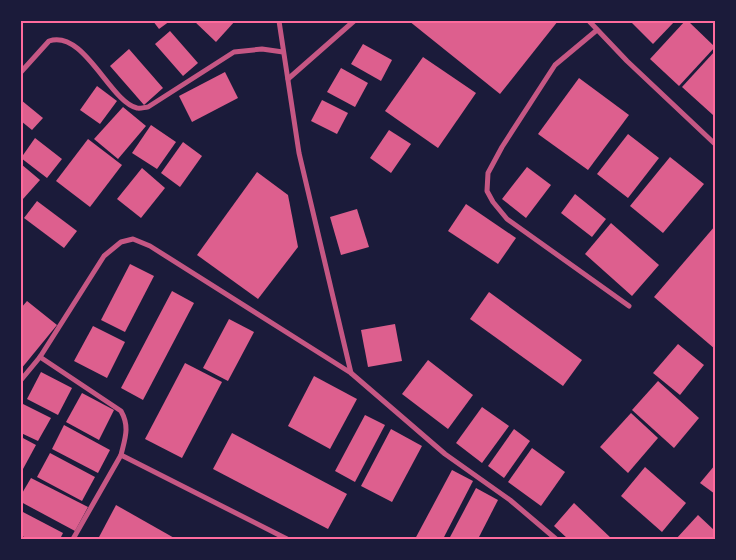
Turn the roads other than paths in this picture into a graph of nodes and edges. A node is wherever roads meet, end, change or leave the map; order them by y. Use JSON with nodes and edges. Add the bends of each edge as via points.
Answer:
{"nodes":[{"id":1,"x":279,"y":21,"type":"edge"},
{"id":2,"x":354,"y":21,"type":"edge"},
{"id":3,"x":589,"y":21,"type":"edge"},
{"id":4,"x":597,"y":30,"type":"junction"},
{"id":5,"x":283,"y":52,"type":"junction"},
{"id":6,"x":21,"y":72,"type":"edge"},
{"id":7,"x":288,"y":80,"type":"junction"},
{"id":8,"x":715,"y":144,"type":"edge"},
{"id":9,"x":629,"y":306,"type":"dead end"},
{"id":10,"x":40,"y":357,"type":"junction"},
{"id":11,"x":351,"y":373,"type":"junction"},
{"id":12,"x":21,"y":380,"type":"edge"},
{"id":13,"x":121,"y":454,"type":"junction"},
{"id":14,"x":74,"y":539,"type":"edge"},
{"id":15,"x":287,"y":539,"type":"edge"},
{"id":16,"x":556,"y":539,"type":"edge"}],
"edges":[{"from":1,"to":5,"type":"street"},
{"from":2,"to":7,"type":"street"},
{"from":3,"to":4,"type":"street"},
{"from":4,"to":8,"type":"street"},
{"from":4,"to":9,"type":"street","via":[[556,65],[502,147],[488,173],[487,191],[507,219]]},
{"from":5,"to":6,"type":"street","via":[[262,49],[234,52],[148,107],[137,108],[116,92],[98,69],[65,40],[55,38],[49,41]]},
{"from":5,"to":7,"type":"street"},
{"from":7,"to":11,"type":"street","via":[[299,153]]},
{"from":10,"to":11,"type":"street","via":[[104,256],[121,242],[133,239],[150,246]]},
{"from":10,"to":12,"type":"street"},
{"from":10,"to":13,"type":"street","via":[[121,411],[126,420]]},
{"from":11,"to":16,"type":"street","via":[[446,454],[510,500]]},
{"from":13,"to":14,"type":"street"},
{"from":13,"to":15,"type":"street"}]}
